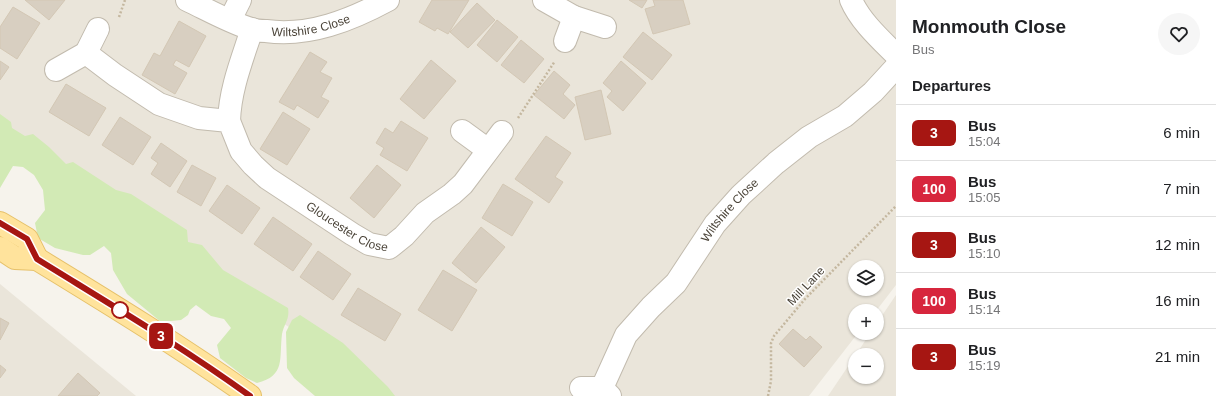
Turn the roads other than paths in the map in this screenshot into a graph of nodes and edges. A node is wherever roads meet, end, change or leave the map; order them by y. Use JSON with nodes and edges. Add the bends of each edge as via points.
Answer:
{"nodes":[{"id":1,"x":187,"y":0,"type":"edge"},
{"id":2,"x":240,"y":0,"type":"edge"},
{"id":3,"x":388,"y":0,"type":"edge"},
{"id":4,"x":544,"y":0,"type":"edge"},
{"id":5,"x":851,"y":0,"type":"edge"},
{"id":6,"x":574,"y":17,"type":"junction"},
{"id":7,"x":230,"y":20,"type":"junction"},
{"id":8,"x":605,"y":27,"type":"dead end"},
{"id":9,"x":98,"y":29,"type":"dead end"},
{"id":10,"x":252,"y":29,"type":"junction"},
{"id":11,"x":565,"y":41,"type":"road end"},
{"id":12,"x":86,"y":53,"type":"junction"},
{"id":13,"x":896,"y":55,"type":"edge"},
{"id":14,"x":896,"y":67,"type":"edge"},
{"id":15,"x":56,"y":70,"type":"dead end"},
{"id":16,"x":229,"y":121,"type":"junction"},
{"id":17,"x":462,"y":131,"type":"dead end"},
{"id":18,"x":502,"y":132,"type":"road end"},
{"id":19,"x":488,"y":150,"type":"junction"},
{"id":20,"x":0,"y":223,"type":"edge"},
{"id":21,"x":0,"y":248,"type":"edge"},
{"id":22,"x":37,"y":259,"type":"junction"},
{"id":23,"x":598,"y":391,"type":"edge"},
{"id":24,"x":250,"y":396,"type":"edge"}],
"edges":[{"from":1,"to":7,"type":"street","name":"Wiltshire Close"},
{"from":2,"to":7,"type":"street"},
{"from":3,"to":10,"type":"street","name":"Wiltshire Close","via":[[333,25],[311,30],[286,32]]},
{"from":4,"to":6,"type":"street"},
{"from":5,"to":13,"type":"street","via":[[866,23]]},
{"from":6,"to":8,"type":"street"},
{"from":6,"to":11,"type":"street"},
{"from":7,"to":10,"type":"street","name":"Wiltshire Close"},
{"from":9,"to":12,"type":"street"},
{"from":10,"to":16,"type":"street","name":"Gloucester Close","via":[[233,86]]},
{"from":12,"to":15,"type":"street"},
{"from":12,"to":16,"type":"street","via":[[159,104],[199,118]]},
{"from":14,"to":23,"type":"street","name":"Wiltshire Close","via":[[845,116],[808,137],[741,194],[715,224],[676,283],[626,335]]},
{"from":16,"to":19,"type":"street","name":"Gloucester Close","via":[[241,151],[267,178],[369,244],[389,248],[425,213],[464,184]]},
{"from":17,"to":19,"type":"street"},
{"from":18,"to":19,"type":"street","name":"Gloucester Close"},
{"from":20,"to":22,"type":"main road","via":[[27,239]]},
{"from":21,"to":22,"type":"main road","via":[[15,258]]},
{"from":22,"to":24,"type":"main road","via":[[167,340]]}]}
